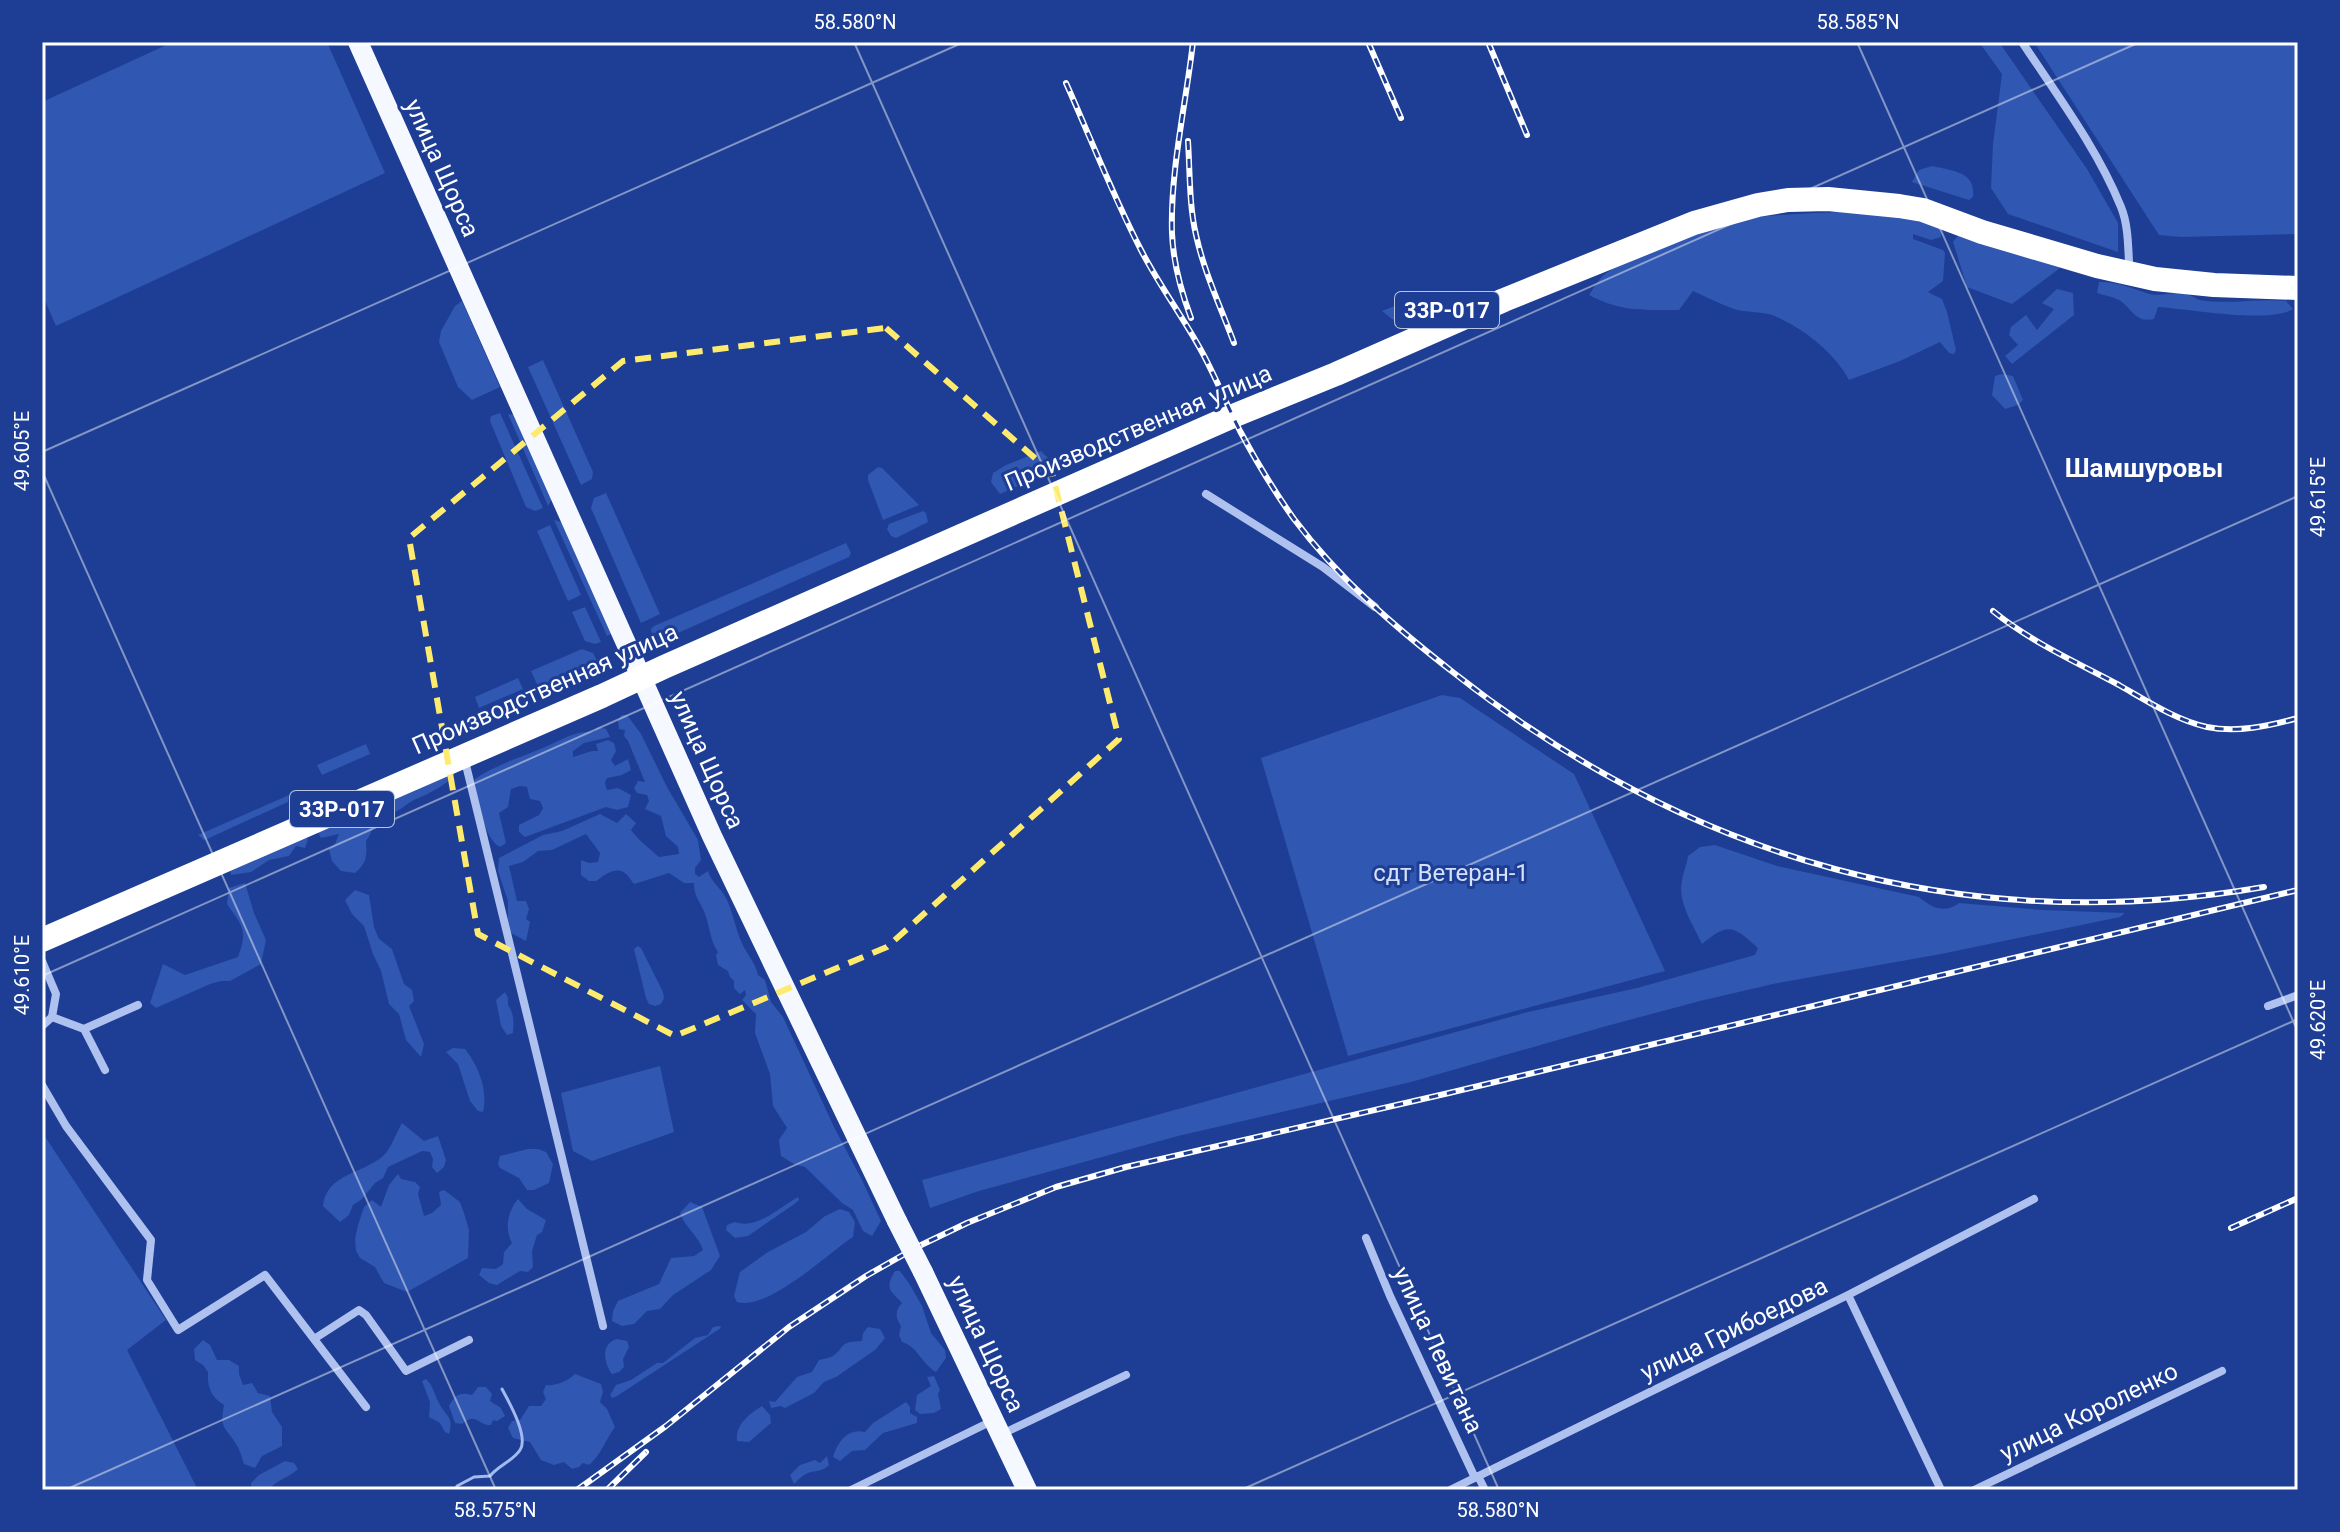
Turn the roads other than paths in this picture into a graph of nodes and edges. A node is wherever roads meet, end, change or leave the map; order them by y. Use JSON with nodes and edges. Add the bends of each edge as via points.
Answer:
{"nodes":[{"id":1,"x":358,"y":42,"type":"edge"},
{"id":2,"x":2022,"y":42,"type":"edge"},
{"id":3,"x":2129,"y":262,"type":"junction"},
{"id":4,"x":2298,"y":276,"type":"edge"},
{"id":5,"x":2298,"y":288,"type":"edge"},
{"id":6,"x":1479,"y":304,"type":"junction"},
{"id":7,"x":1206,"y":494,"type":"dead end"},
{"id":8,"x":1375,"y":607,"type":"dead end"},
{"id":9,"x":638,"y":670,"type":"junction"},
{"id":10,"x":464,"y":756,"type":"junction"},
{"id":11,"x":42,"y":924,"type":"edge"},
{"id":12,"x":42,"y":940,"type":"edge"},
{"id":13,"x":42,"y":961,"type":"edge"},
{"id":14,"x":2298,"y":995,"type":"edge"},
{"id":15,"x":138,"y":1005,"type":"dead end"},
{"id":16,"x":2268,"y":1006,"type":"dead end"},
{"id":17,"x":52,"y":1017,"type":"junction"},
{"id":18,"x":42,"y":1026,"type":"edge"},
{"id":19,"x":84,"y":1029,"type":"junction"},
{"id":20,"x":105,"y":1070,"type":"dead end"},
{"id":21,"x":42,"y":1085,"type":"edge"},
{"id":22,"x":2034,"y":1199,"type":"dead end"},
{"id":23,"x":1366,"y":1238,"type":"dead end"},
{"id":24,"x":1848,"y":1295,"type":"junction"},
{"id":25,"x":603,"y":1326,"type":"dead end"},
{"id":26,"x":314,"y":1339,"type":"junction"},
{"id":27,"x":469,"y":1340,"type":"dead end"},
{"id":28,"x":2222,"y":1371,"type":"dead end"},
{"id":29,"x":1126,"y":1375,"type":"dead end"},
{"id":30,"x":366,"y":1407,"type":"dead end"},
{"id":31,"x":997,"y":1428,"type":"junction"},
{"id":32,"x":1477,"y":1477,"type":"junction"},
{"id":33,"x":851,"y":1490,"type":"edge"},
{"id":34,"x":1027,"y":1490,"type":"edge"},
{"id":35,"x":1450,"y":1490,"type":"edge"},
{"id":36,"x":1485,"y":1490,"type":"edge"},
{"id":37,"x":1941,"y":1490,"type":"edge"},
{"id":38,"x":1974,"y":1490,"type":"edge"}],
"edges":[{"from":1,"to":9,"type":"main road","name":"улица Щорса"},
{"from":2,"to":3,"type":"street","via":[[2091,148],[2122,208]]},
{"from":3,"to":4,"type":"highway","name":"Производственная улица","number":"33Р-017","via":[[2215,274]]},
{"from":3,"to":6,"type":"highway","name":"Производственная улица","number":"33Р-017","via":[[1904,192],[1785,187],[1688,211]]},
{"from":5,"to":6,"type":"highway","name":"Производственная улица","number":"33Р-017","via":[[2155,279],[1982,232],[1923,210],[1828,199],[1758,205],[1694,223]]},
{"from":6,"to":9,"type":"highway","name":"Производственная улица","number":"33Р-017","via":[[1233,416]]},
{"from":7,"to":8,"type":"street","via":[[1323,567]]},
{"from":9,"to":10,"type":"highway","name":"Производственная улица","number":"33Р-017"},
{"from":9,"to":11,"type":"highway","name":"Производственная улица","number":"33Р-017"},
{"from":9,"to":31,"type":"main road","name":"улица Щорса","bridge":true,"via":[[712,836]]},
{"from":10,"to":12,"type":"highway","name":"Производственная улица","number":"33Р-017"},
{"from":10,"to":25,"type":"street"},
{"from":13,"to":17,"type":"street","via":[[56,994]]},
{"from":14,"to":16,"type":"street"},
{"from":15,"to":19,"type":"street"},
{"from":17,"to":18,"type":"street"},
{"from":17,"to":19,"type":"street"},
{"from":19,"to":20,"type":"street"},
{"from":21,"to":26,"type":"street","via":[[151,1240],[147,1280],[178,1330],[265,1275]]},
{"from":22,"to":24,"type":"street","name":"улица Грибоедова"},
{"from":23,"to":32,"type":"street","name":"улица Левитана"},
{"from":24,"to":32,"type":"street","name":"улица Грибоедова"},
{"from":24,"to":37,"type":"street"},
{"from":26,"to":27,"type":"street","via":[[359,1310],[406,1371]]},
{"from":26,"to":30,"type":"street"},
{"from":28,"to":38,"type":"street","name":"улица Короленко"},
{"from":29,"to":31,"type":"street"},
{"from":31,"to":33,"type":"street"},
{"from":31,"to":34,"type":"main road","name":"улица Щорса"},
{"from":32,"to":35,"type":"street","name":"улица Грибоедова"},
{"from":32,"to":36,"type":"street","name":"улица Левитана"}]}
